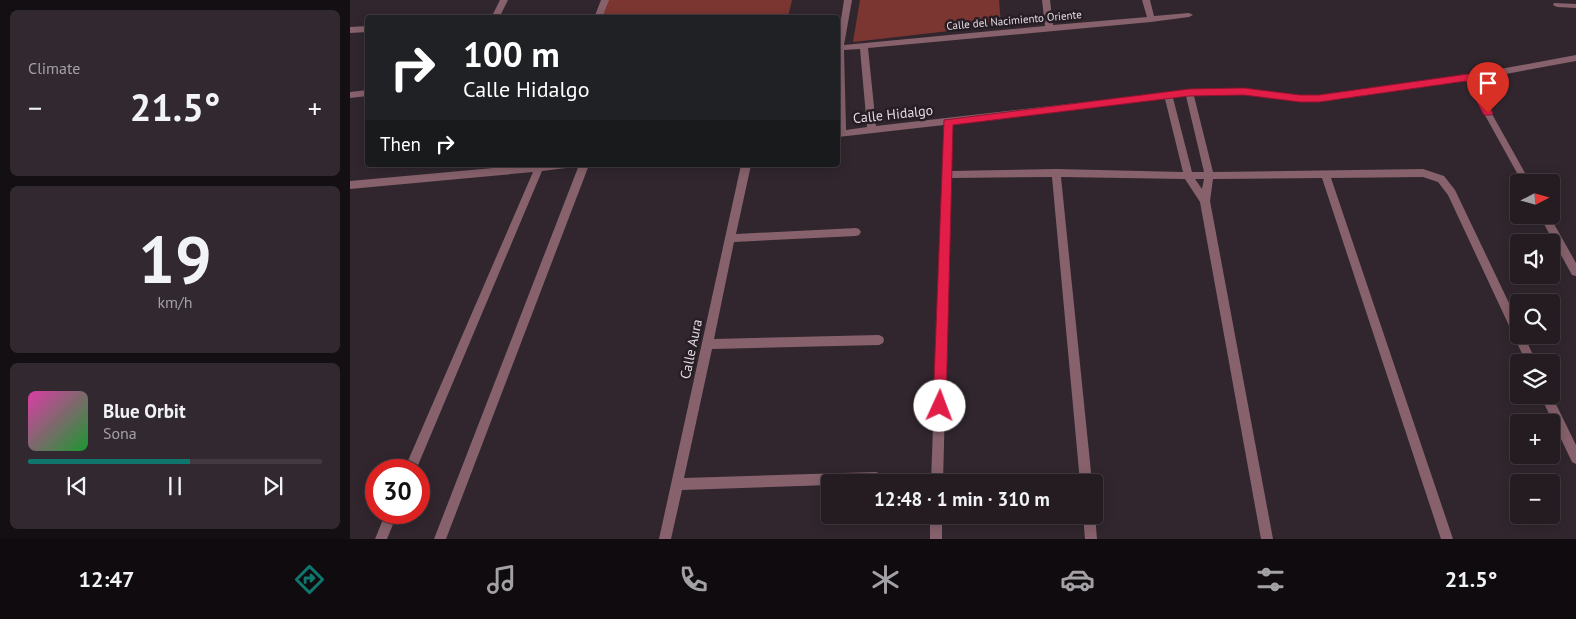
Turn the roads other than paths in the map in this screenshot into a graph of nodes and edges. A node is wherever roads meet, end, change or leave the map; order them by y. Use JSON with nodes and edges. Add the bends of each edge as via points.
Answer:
{"nodes":[{"id":1,"x":504,"y":0,"type":"edge"},
{"id":2,"x":605,"y":0,"type":"edge"},
{"id":3,"x":848,"y":0,"type":"edge"},
{"id":4,"x":1046,"y":0,"type":"edge"},
{"id":5,"x":1146,"y":0,"type":"edge"},
{"id":6,"x":1557,"y":5,"type":"dead end"},
{"id":7,"x":1576,"y":6,"type":"edge"},
{"id":8,"x":496,"y":15,"type":"edge"},
{"id":9,"x":599,"y":15,"type":"edge"},
{"id":10,"x":1189,"y":15,"type":"dead end"},
{"id":11,"x":1151,"y":19,"type":"junction"},
{"id":12,"x":1049,"y":28,"type":"junction"},
{"id":13,"x":365,"y":29,"type":"edge"},
{"id":14,"x":350,"y":30,"type":"edge"},
{"id":15,"x":864,"y":45,"type":"junction"},
{"id":16,"x":840,"y":48,"type":"junction"},
{"id":17,"x":1576,"y":58,"type":"edge"},
{"id":18,"x":1468,"y":78,"type":"junction"},
{"id":19,"x":365,"y":93,"type":"edge"},
{"id":20,"x":1189,"y":93,"type":"junction"},
{"id":21,"x":350,"y":95,"type":"edge"},
{"id":22,"x":1168,"y":95,"type":"junction"},
{"id":23,"x":948,"y":122,"type":"junction"},
{"id":24,"x":872,"y":130,"type":"junction"},
{"id":25,"x":840,"y":134,"type":"edge"},
{"id":26,"x":530,"y":167,"type":"edge"},
{"id":27,"x":540,"y":167,"type":"edge"},
{"id":28,"x":583,"y":167,"type":"edge"},
{"id":29,"x":746,"y":167,"type":"edge"},
{"id":30,"x":1056,"y":173,"type":"junction"},
{"id":31,"x":947,"y":174,"type":"junction"},
{"id":32,"x":1325,"y":174,"type":"junction"},
{"id":33,"x":1522,"y":174,"type":"edge"},
{"id":34,"x":1188,"y":176,"type":"junction"},
{"id":35,"x":1209,"y":176,"type":"junction"},
{"id":36,"x":350,"y":185,"type":"edge"},
{"id":37,"x":1205,"y":201,"type":"junction"},
{"id":38,"x":1549,"y":224,"type":"edge"},
{"id":39,"x":856,"y":232,"type":"dead end"},
{"id":40,"x":730,"y":238,"type":"junction"},
{"id":41,"x":1576,"y":272,"type":"edge"},
{"id":42,"x":879,"y":340,"type":"dead end"},
{"id":43,"x":707,"y":344,"type":"junction"},
{"id":44,"x":1527,"y":354,"type":"edge"},
{"id":45,"x":1550,"y":404,"type":"edge"},
{"id":46,"x":1576,"y":458,"type":"edge"},
{"id":47,"x":415,"y":459,"type":"edge"},
{"id":48,"x":937,"y":474,"type":"edge"},
{"id":49,"x":1085,"y":474,"type":"edge"},
{"id":50,"x":821,"y":480,"type":"edge"},
{"id":51,"x":677,"y":484,"type":"junction"},
{"id":52,"x":387,"y":524,"type":"edge"},
{"id":53,"x":936,"y":524,"type":"edge"},
{"id":54,"x":1090,"y":524,"type":"edge"},
{"id":55,"x":381,"y":539,"type":"edge"},
{"id":56,"x":440,"y":539,"type":"edge"},
{"id":57,"x":665,"y":539,"type":"edge"},
{"id":58,"x":936,"y":539,"type":"edge"},
{"id":59,"x":1091,"y":539,"type":"edge"},
{"id":60,"x":1267,"y":539,"type":"edge"},
{"id":61,"x":1448,"y":539,"type":"edge"}],
"edges":[{"from":1,"to":8,"type":"street"},
{"from":2,"to":9,"type":"street"},
{"from":3,"to":16,"type":"street"},
{"from":4,"to":12,"type":"street"},
{"from":5,"to":11,"type":"street"},
{"from":6,"to":7,"type":"street"},
{"from":10,"to":11,"type":"street","name":"Calle del Nacimiento Oriente"},
{"from":11,"to":12,"type":"street","name":"Calle del Nacimiento Oriente"},
{"from":12,"to":15,"type":"street","name":"Calle del Nacimiento Oriente"},
{"from":13,"to":14,"type":"street"},
{"from":15,"to":16,"type":"street","name":"Calle del Nacimiento Oriente"},
{"from":15,"to":24,"type":"street"},
{"from":16,"to":25,"type":"street"},
{"from":17,"to":18,"type":"street","name":"Calle Hidalgo"},
{"from":18,"to":20,"type":"street","name":"Calle Hidalgo","via":[[1319,99],[1244,92]]},
{"from":18,"to":33,"type":"street"},
{"from":19,"to":21,"type":"street"},
{"from":20,"to":22,"type":"street","name":"Calle Hidalgo"},
{"from":20,"to":35,"type":"street"},
{"from":22,"to":23,"type":"street","name":"Calle Hidalgo"},
{"from":22,"to":34,"type":"street"},
{"from":23,"to":24,"type":"street","name":"Calle Hidalgo"},
{"from":23,"to":31,"type":"street"},
{"from":24,"to":25,"type":"street","name":"Calle Hidalgo"},
{"from":26,"to":36,"type":"street"},
{"from":27,"to":47,"type":"street"},
{"from":28,"to":56,"type":"street"},
{"from":29,"to":40,"type":"street","name":"Calle Aura"},
{"from":30,"to":31,"type":"street"},
{"from":30,"to":34,"type":"street"},
{"from":30,"to":49,"type":"street"},
{"from":31,"to":48,"type":"street"},
{"from":32,"to":35,"type":"street"},
{"from":32,"to":44,"type":"street","via":[[1423,173],[1441,179],[1452,193]]},
{"from":32,"to":61,"type":"street"},
{"from":34,"to":35,"type":"street"},
{"from":34,"to":37,"type":"street"},
{"from":35,"to":37,"type":"street"},
{"from":37,"to":60,"type":"street"},
{"from":38,"to":41,"type":"street"},
{"from":39,"to":40,"type":"street"},
{"from":40,"to":43,"type":"street","name":"Calle Aura"},
{"from":42,"to":43,"type":"street"},
{"from":43,"to":51,"type":"street","name":"Calle Aura"},
{"from":45,"to":46,"type":"street"},
{"from":50,"to":51,"type":"street"},
{"from":51,"to":57,"type":"street","name":"Calle Aura"},
{"from":52,"to":55,"type":"street"},
{"from":53,"to":58,"type":"street"},
{"from":54,"to":59,"type":"street"}]}
